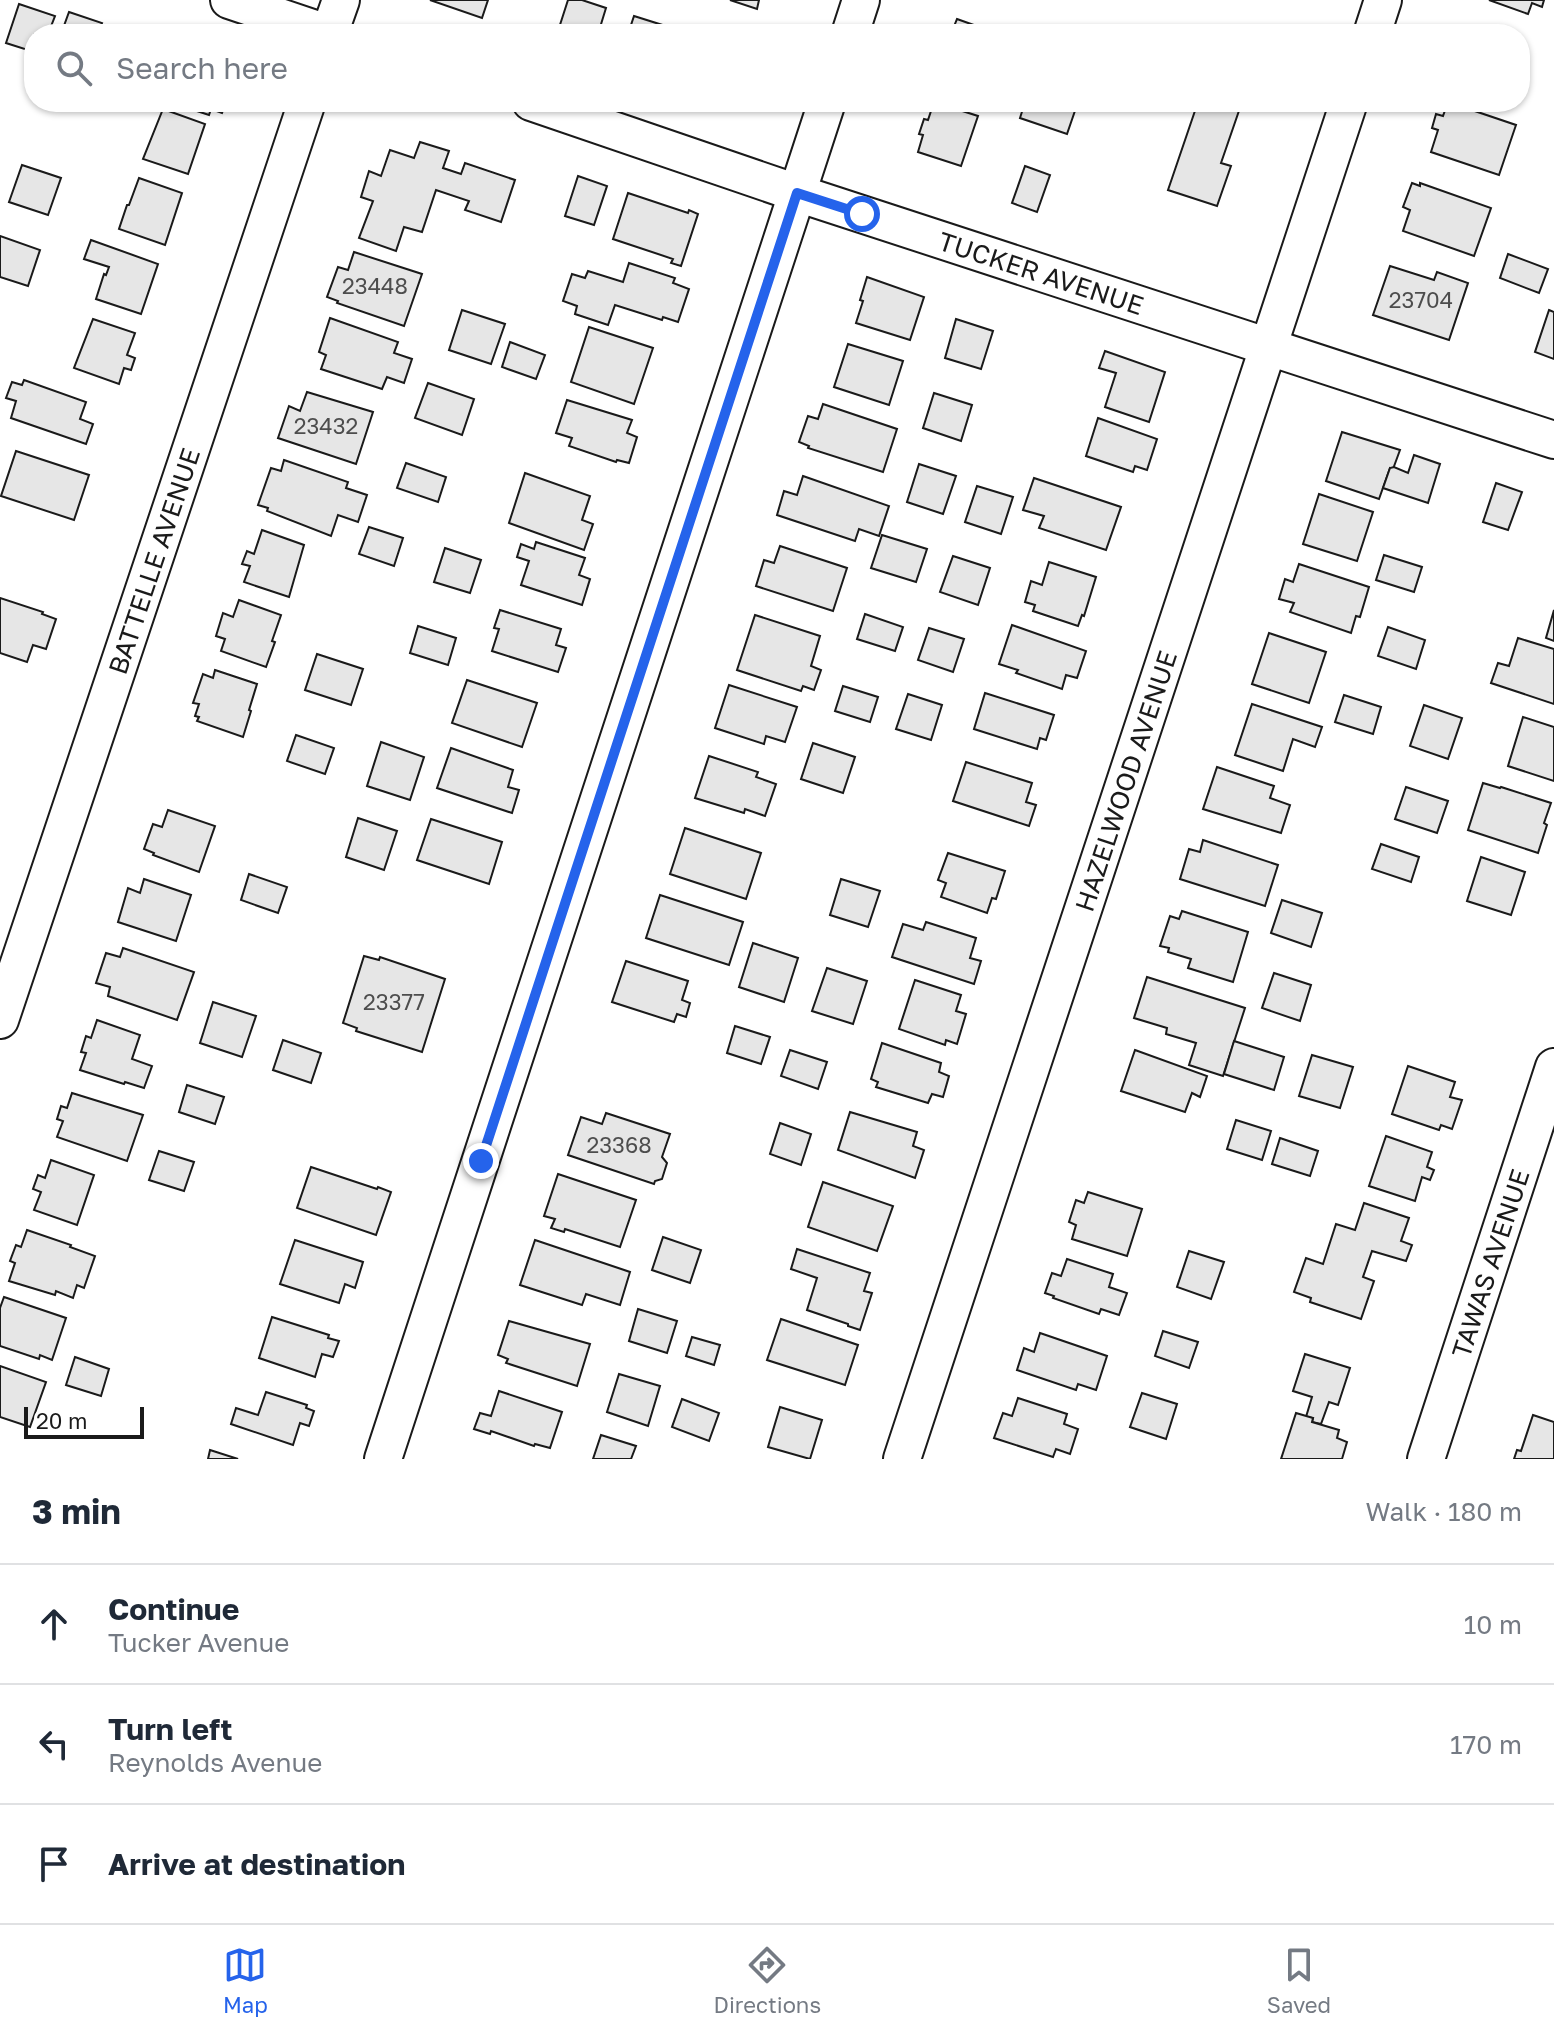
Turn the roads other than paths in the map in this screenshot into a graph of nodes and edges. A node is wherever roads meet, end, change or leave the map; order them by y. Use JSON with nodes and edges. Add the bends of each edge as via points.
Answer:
{"nodes":[{"id":1,"x":229,"y":0,"type":"edge"},
{"id":2,"x":341,"y":0,"type":"edge"},
{"id":3,"x":861,"y":0,"type":"edge"},
{"id":4,"x":1383,"y":0,"type":"edge"},
{"id":5,"x":300,"y":24,"type":"edge"},
{"id":6,"x":333,"y":24,"type":"edge"},
{"id":7,"x":853,"y":24,"type":"edge"},
{"id":8,"x":1375,"y":24,"type":"edge"},
{"id":9,"x":304,"y":112,"type":"edge"},
{"id":10,"x":560,"y":112,"type":"edge"},
{"id":11,"x":824,"y":112,"type":"edge"},
{"id":12,"x":1346,"y":112,"type":"edge"},
{"id":13,"x":797,"y":193,"type":"junction"},
{"id":14,"x":1270,"y":346,"type":"junction"},
{"id":15,"x":1554,"y":440,"type":"edge"},
{"id":16,"x":0,"y":1020,"type":"edge"},
{"id":17,"x":1554,"y":1067,"type":"edge"},
{"id":18,"x":383,"y":1459,"type":"edge"},
{"id":19,"x":902,"y":1459,"type":"edge"},
{"id":20,"x":1426,"y":1459,"type":"edge"}],
"edges":[{"from":1,"to":5,"type":"street"},
{"from":2,"to":6,"type":"street"},
{"from":3,"to":7,"type":"street"},
{"from":4,"to":8,"type":"street"},
{"from":9,"to":16,"type":"street","name":"BATTELLE AVENUE"},
{"from":10,"to":13,"type":"street","name":"TUCKER AVENUE"},
{"from":11,"to":13,"type":"street"},
{"from":12,"to":14,"type":"street","name":"HAZELWOOD AVENUE"},
{"from":13,"to":14,"type":"street","name":"TUCKER AVENUE"},
{"from":13,"to":18,"type":"street"},
{"from":14,"to":15,"type":"street","name":"TUCKER AVENUE"},
{"from":14,"to":19,"type":"street","name":"HAZELWOOD AVENUE"},
{"from":17,"to":20,"type":"street","name":"TAWAS AVENUE"}]}
